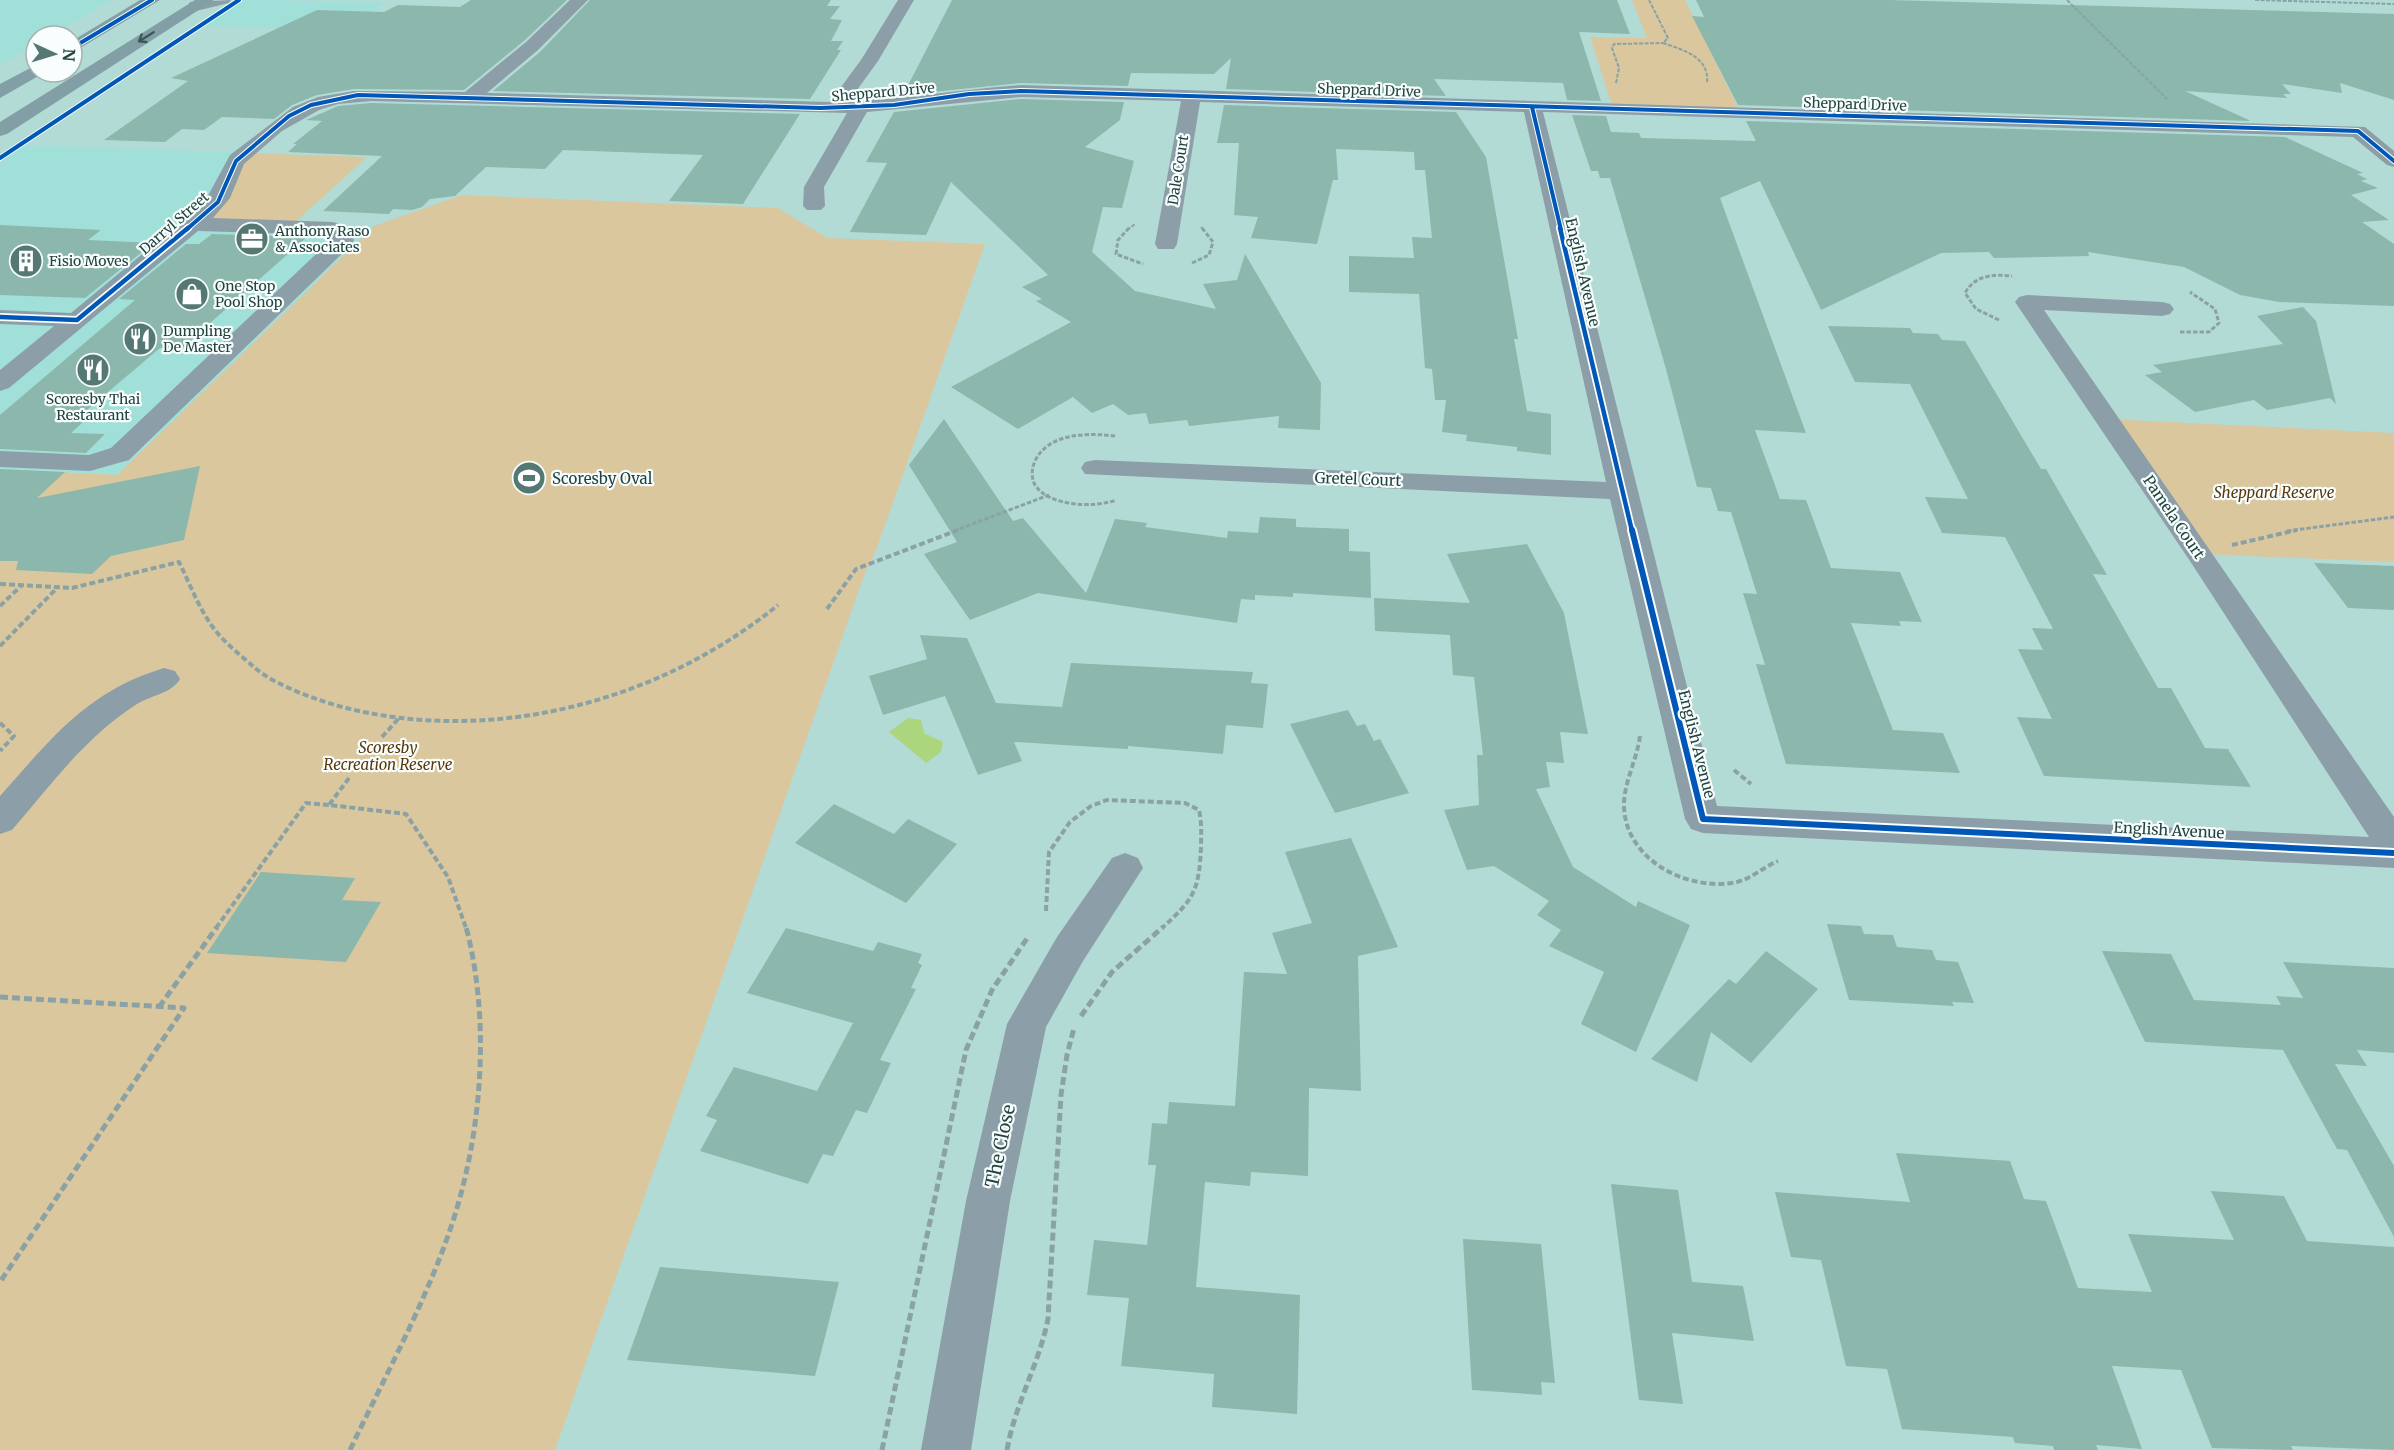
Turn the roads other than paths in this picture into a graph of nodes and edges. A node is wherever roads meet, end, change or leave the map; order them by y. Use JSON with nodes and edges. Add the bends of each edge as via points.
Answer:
{"nodes":[{"id":1,"x":152,"y":0,"type":"edge"},
{"id":2,"x":223,"y":0,"type":"edge"},
{"id":3,"x":580,"y":0,"type":"edge"},
{"id":4,"x":906,"y":0,"type":"edge"},
{"id":5,"x":201,"y":3,"type":"edge"},
{"id":6,"x":84,"y":41,"type":"edge"},
{"id":7,"x":24,"y":77,"type":"edge"},
{"id":8,"x":0,"y":92,"type":"edge"},
{"id":9,"x":1191,"y":97,"type":"junction"},
{"id":10,"x":478,"y":98,"type":"junction"},
{"id":11,"x":334,"y":99,"type":"joint"},
{"id":12,"x":1532,"y":107,"type":"junction"},
{"id":13,"x":848,"y":108,"type":"junction"},
{"id":14,"x":0,"y":130,"type":"edge"},
{"id":15,"x":2394,"y":161,"type":"edge"},
{"id":16,"x":814,"y":206,"type":"dead end"},
{"id":17,"x":193,"y":224,"type":"junction"},
{"id":18,"x":1166,"y":244,"type":"dead end"},
{"id":19,"x":2162,"y":309,"type":"dead end"},
{"id":20,"x":0,"y":317,"type":"edge"},
{"id":21,"x":77,"y":320,"type":"junction"},
{"id":22,"x":0,"y":383,"type":"edge"},
{"id":23,"x":0,"y":459,"type":"edge"},
{"id":24,"x":1095,"y":468,"type":"dead end"},
{"id":25,"x":1622,"y":491,"type":"junction"},
{"id":26,"x":164,"y":679,"type":"dead end"},
{"id":27,"x":0,"y":820,"type":"edge"},
{"id":28,"x":2394,"y":846,"type":"edge"},
{"id":29,"x":2394,"y":853,"type":"edge"},
{"id":30,"x":1125,"y":868,"type":"dead end"},
{"id":31,"x":946,"y":1450,"type":"edge"}],
"edges":[{"from":1,"to":6,"type":"main road"},
{"from":2,"to":5,"type":"street"},
{"from":3,"to":10,"type":"street"},
{"from":4,"to":13,"type":"street","via":[[869,61]]},
{"from":5,"to":14,"type":"main road","one_way":true},
{"from":7,"to":8,"type":"main road"},
{"from":9,"to":12,"type":"street","name":"Sheppard Drive"},
{"from":9,"to":13,"type":"street","name":"Sheppard Drive","via":[[1006,92]]},
{"from":9,"to":18,"type":"street","name":"Dale Court"},
{"from":10,"to":11,"type":"street","name":"Sheppard Drive","via":[[370,94]]},
{"from":10,"to":13,"type":"street","name":"Sheppard Drive"},
{"from":11,"to":17,"type":"street","name":"Darryl Street","via":[[295,112],[242,155],[231,168],[218,202]]},
{"from":12,"to":15,"type":"street","name":"Sheppard Drive","via":[[2358,131]]},
{"from":12,"to":25,"type":"street","name":"English Avenue"},
{"from":13,"to":16,"type":"street","via":[[814,187]]},
{"from":17,"to":21,"type":"street","name":"Darryl Street"},
{"from":17,"to":23,"type":"street","via":[[333,229],[343,235],[339,246],[120,454],[90,463]]},
{"from":19,"to":28,"type":"street","name":"Pamela Court","via":[[2027,302]]},
{"from":20,"to":21,"type":"street"},
{"from":21,"to":22,"type":"street","name":"Darryl Street"},
{"from":24,"to":25,"type":"street","name":"Gretel Court"},
{"from":25,"to":29,"type":"street","name":"English Avenue","via":[[1703,819]]},
{"from":26,"to":27,"type":"street","via":[[127,695],[82,726]]},
{"from":30,"to":31,"type":"street","name":"The Close","via":[[1070,949],[1027,1024],[988,1201]]}]}
